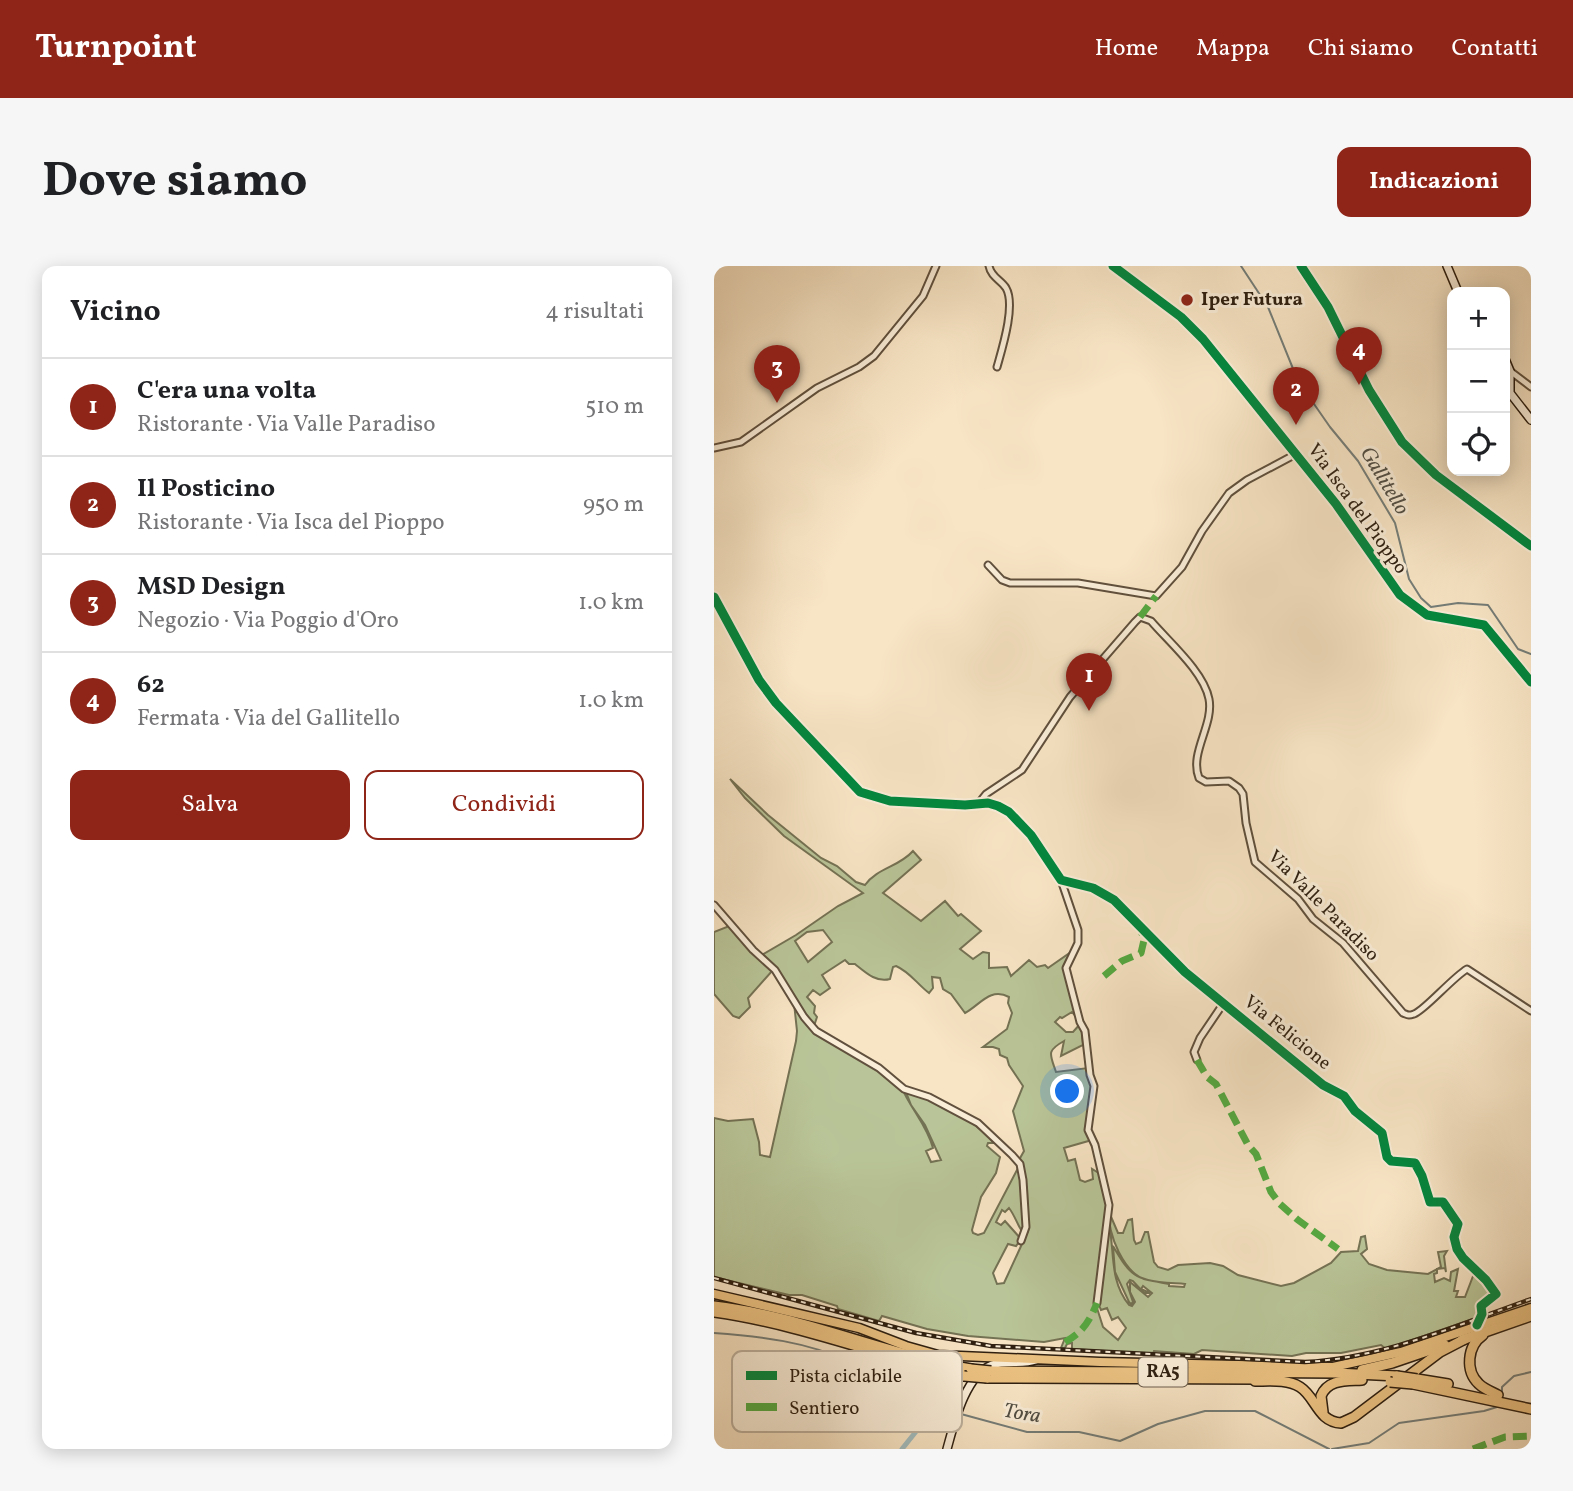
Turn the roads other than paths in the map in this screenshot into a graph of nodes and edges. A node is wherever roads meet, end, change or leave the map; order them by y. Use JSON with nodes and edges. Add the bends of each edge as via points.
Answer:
{"nodes":[{"id":1,"x":936,"y":266,"type":"edge"},
{"id":2,"x":989,"y":266,"type":"edge"},
{"id":3,"x":1113,"y":266,"type":"edge"},
{"id":4,"x":1301,"y":266,"type":"edge"},
{"id":5,"x":1447,"y":266,"type":"edge"},
{"id":6,"x":1456,"y":287,"type":"edge"},
{"id":7,"x":997,"y":367,"type":"dead end"},
{"id":8,"x":1510,"y":371,"type":"edge"},
{"id":9,"x":1531,"y":387,"type":"edge"},
{"id":10,"x":1510,"y":393,"type":"edge"},
{"id":11,"x":1531,"y":420,"type":"edge"},
{"id":12,"x":714,"y":448,"type":"edge"},
{"id":13,"x":1296,"y":454,"type":"junction"},
{"id":14,"x":1531,"y":546,"type":"edge"},
{"id":15,"x":988,"y":565,"type":"dead end"},
{"id":16,"x":714,"y":597,"type":"edge"},
{"id":17,"x":1531,"y":682,"type":"edge"},
{"id":18,"x":978,"y":804,"type":"junction"},
{"id":19,"x":1061,"y":880,"type":"junction"},
{"id":20,"x":714,"y":905,"type":"edge"},
{"id":21,"x":1223,"y":1004,"type":"junction"},
{"id":22,"x":1531,"y":1011,"type":"edge"},
{"id":23,"x":1197,"y":1060,"type":"dead end"},
{"id":24,"x":1021,"y":1241,"type":"dead end"},
{"id":25,"x":714,"y":1294,"type":"edge"},
{"id":26,"x":1097,"y":1303,"type":"dead end"},
{"id":27,"x":714,"y":1306,"type":"edge"},
{"id":28,"x":1531,"y":1308,"type":"edge"},
{"id":29,"x":714,"y":1312,"type":"edge"},
{"id":30,"x":1531,"y":1316,"type":"edge"},
{"id":31,"x":1478,"y":1323,"type":"junction"},
{"id":32,"x":1489,"y":1331,"type":"junction"},
{"id":33,"x":1465,"y":1339,"type":"junction"},
{"id":34,"x":873,"y":1351,"type":"edge"},
{"id":35,"x":898,"y":1351,"type":"edge"},
{"id":36,"x":924,"y":1351,"type":"edge"},
{"id":37,"x":962,"y":1356,"type":"edge"},
{"id":38,"x":1039,"y":1359,"type":"junction"},
{"id":39,"x":962,"y":1370,"type":"edge"},
{"id":40,"x":962,"y":1371,"type":"edge"},
{"id":41,"x":967,"y":1372,"type":"junction"},
{"id":42,"x":1335,"y":1373,"type":"junction"},
{"id":43,"x":989,"y":1374,"type":"junction"},
{"id":44,"x":1229,"y":1379,"type":"junction"},
{"id":45,"x":1394,"y":1379,"type":"junction"},
{"id":46,"x":1362,"y":1380,"type":"junction"},
{"id":47,"x":1485,"y":1395,"type":"junction"},
{"id":48,"x":1498,"y":1395,"type":"junction"},
{"id":49,"x":962,"y":1399,"type":"edge"},
{"id":50,"x":1531,"y":1403,"type":"edge"},
{"id":51,"x":1531,"y":1409,"type":"edge"},
{"id":52,"x":1325,"y":1417,"type":"junction"},
{"id":53,"x":952,"y":1432,"type":"edge"},
{"id":54,"x":947,"y":1449,"type":"edge"}],
"edges":[{"from":1,"to":12,"type":"street","via":[[923,296],[874,356],[817,388],[741,442]]},
{"from":2,"to":7,"type":"street","via":[[1006,287],[1009,306]]},
{"from":3,"to":13,"type":"street","name":"Via Isca del Pioppo","via":[[1191,326]]},
{"from":4,"to":14,"type":"street","via":[[1402,442],[1436,475]]},
{"from":5,"to":6,"type":"street"},
{"from":8,"to":9,"type":"street"},
{"from":10,"to":11,"type":"street"},
{"from":13,"to":15,"type":"street","via":[[1229,493],[1182,567],[1156,596],[1078,583],[1010,583]]},
{"from":13,"to":17,"type":"street","name":"Via Isca del Pioppo","via":[[1400,595],[1427,615],[1483,625]]},
{"from":16,"to":18,"type":"street","via":[[765,688],[860,792],[890,801]]},
{"from":18,"to":19,"type":"street","via":[[1009,812],[1031,835]]},
{"from":18,"to":22,"type":"street","name":"Via Valle Paradiso","via":[[1022,770],[1070,697],[1135,622],[1146,618],[1206,689],[1209,707],[1197,761],[1199,778],[1228,781],[1243,794],[1255,862],[1343,943],[1403,1013],[1418,1012],[1467,969]]},
{"from":19,"to":21,"type":"street","name":"Via Felicione","via":[[1093,888],[1114,900]]},
{"from":19,"to":26,"type":"street","via":[[1079,930],[1066,968],[1085,1031],[1094,1086],[1088,1130],[1109,1205]]},
{"from":20,"to":24,"type":"street","via":[[775,970],[816,1031],[880,1068],[904,1089],[978,1123],[1012,1155],[1020,1164],[1023,1180],[1026,1227]]},
{"from":21,"to":23,"type":"street","name":"Via Felicione","via":[[1200,1038],[1194,1052]]},
{"from":21,"to":31,"type":"street","name":"Via Felicione","via":[[1323,1085],[1344,1096],[1382,1133],[1391,1161],[1415,1163],[1430,1202],[1443,1202],[1458,1224],[1457,1249],[1496,1294],[1482,1306]]},
{"from":25,"to":36,"type":"main road","via":[[859,1328]]},
{"from":27,"to":35,"type":"highway","number":"RA5","via":[[776,1316]]},
{"from":28,"to":31,"type":"main road"},
{"from":29,"to":34,"type":"highway","number":"RA5","via":[[807,1330]]},
{"from":30,"to":32,"type":"highway"},
{"from":31,"to":38,"type":"main road","via":[[1401,1352],[1334,1367]]},
{"from":32,"to":33,"type":"highway"},
{"from":32,"to":48,"type":"highway","via":[[1472,1348],[1470,1368],[1481,1387]]},
{"from":33,"to":42,"type":"highway","via":[[1377,1367]]},
{"from":33,"to":52,"type":"highway","via":[[1440,1352],[1354,1417],[1341,1423]]},
{"from":37,"to":38,"type":"main road"},
{"from":38,"to":49,"type":"street","via":[[994,1364]]},
{"from":39,"to":41,"type":"highway","number":"RA5"},
{"from":40,"to":41,"type":"highway","number":"RA5"},
{"from":41,"to":43,"type":"highway","number":"RA5","bridge":true},
{"from":42,"to":43,"type":"highway","number":"RA5"},
{"from":42,"to":45,"type":"highway","number":"RA5"},
{"from":43,"to":44,"type":"highway","number":"RA5"},
{"from":44,"to":46,"type":"highway","number":"RA5"},
{"from":44,"to":52,"type":"highway","via":[[1293,1384],[1304,1390]]},
{"from":45,"to":46,"type":"highway","number":"RA5"},
{"from":45,"to":47,"type":"highway","number":"RA5","bridge":true},
{"from":46,"to":52,"type":"highway","via":[[1327,1386],[1320,1401]]},
{"from":47,"to":48,"type":"highway","number":"RA5"},
{"from":47,"to":51,"type":"highway","number":"RA5"},
{"from":48,"to":50,"type":"highway","number":"RA5"},
{"from":53,"to":54,"type":"street"}]}
